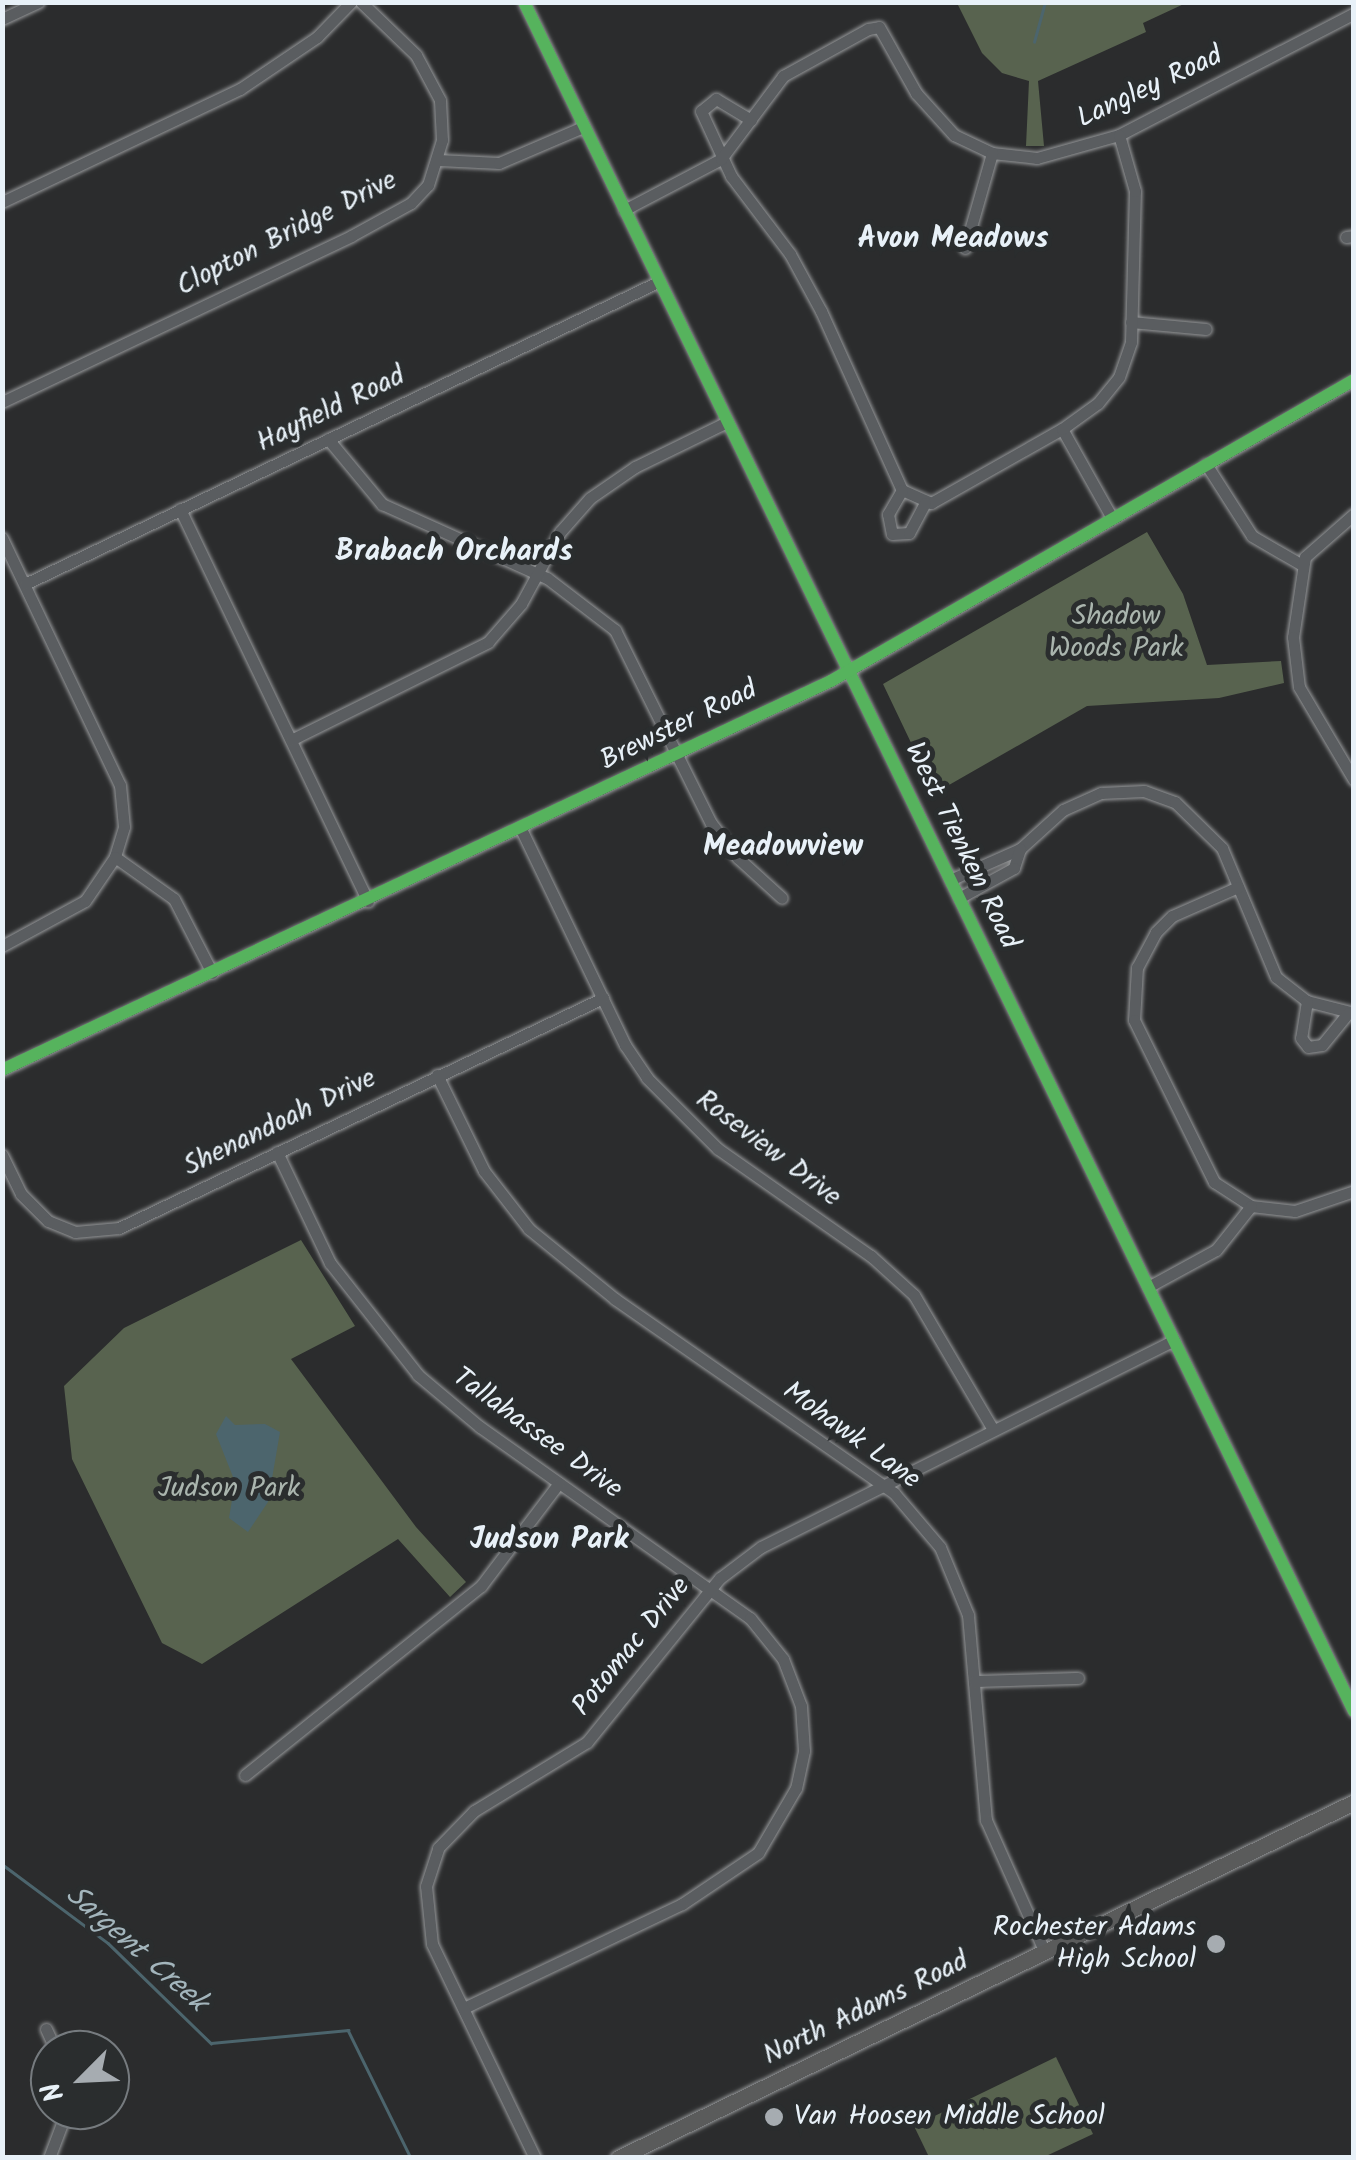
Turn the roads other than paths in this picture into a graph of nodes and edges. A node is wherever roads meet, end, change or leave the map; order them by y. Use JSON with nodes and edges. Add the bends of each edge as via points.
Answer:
{"nodes":[{"id":1,"x":38,"y":2,"type":"edge"},
{"id":2,"x":351,"y":2,"type":"edge"},
{"id":3,"x":361,"y":2,"type":"edge"},
{"id":4,"x":524,"y":2,"type":"edge"},
{"id":5,"x":1336,"y":2,"type":"edge"},
{"id":6,"x":1348,"y":15,"type":"edge"},
{"id":7,"x":2,"y":19,"type":"edge"},
{"id":8,"x":751,"y":120,"type":"junction"},
{"id":9,"x":584,"y":127,"type":"junction"},
{"id":10,"x":1119,"y":136,"type":"junction"},
{"id":11,"x":992,"y":153,"type":"junction"},
{"id":12,"x":721,"y":159,"type":"junction"},
{"id":13,"x":438,"y":160,"type":"junction"},
{"id":14,"x":2,"y":202,"type":"edge"},
{"id":15,"x":624,"y":210,"type":"junction"},
{"id":16,"x":964,"y":248,"type":"dead end"},
{"id":17,"x":658,"y":282,"type":"junction"},
{"id":18,"x":1131,"y":322,"type":"junction"},
{"id":19,"x":1206,"y":329,"type":"dead end"},
{"id":20,"x":1354,"y":380,"type":"edge"},
{"id":21,"x":2,"y":402,"type":"edge"},
{"id":22,"x":727,"y":422,"type":"junction"},
{"id":23,"x":1062,"y":430,"type":"junction"},
{"id":24,"x":328,"y":439,"type":"junction"},
{"id":25,"x":1206,"y":464,"type":"junction"},
{"id":26,"x":902,"y":490,"type":"junction"},
{"id":27,"x":925,"y":503,"type":"junction"},
{"id":28,"x":180,"y":509,"type":"junction"},
{"id":29,"x":1354,"y":514,"type":"edge"},
{"id":30,"x":1112,"y":518,"type":"junction"},
{"id":31,"x":2,"y":538,"type":"edge"},
{"id":32,"x":1302,"y":566,"type":"junction"},
{"id":33,"x":539,"y":574,"type":"junction"},
{"id":34,"x":25,"y":584,"type":"junction"},
{"id":35,"x":849,"y":671,"type":"junction"},
{"id":36,"x":291,"y":740,"type":"junction"},
{"id":37,"x":676,"y":755,"type":"junction"},
{"id":38,"x":1354,"y":780,"type":"edge"},
{"id":39,"x":521,"y":829,"type":"junction"},
{"id":40,"x":1020,"y":849,"type":"junction"},
{"id":41,"x":115,"y":856,"type":"junction"},
{"id":42,"x":950,"y":880,"type":"junction"},
{"id":43,"x":1238,"y":887,"type":"junction"},
{"id":44,"x":782,"y":898,"type":"dead end"},
{"id":45,"x":959,"y":898,"type":"junction"},
{"id":46,"x":368,"y":901,"type":"junction"},
{"id":47,"x":3,"y":946,"type":"edge"},
{"id":48,"x":212,"y":972,"type":"junction"},
{"id":49,"x":602,"y":998,"type":"junction"},
{"id":50,"x":1308,"y":1001,"type":"junction"},
{"id":51,"x":1351,"y":1013,"type":"edge"},
{"id":52,"x":2,"y":1070,"type":"edge"},
{"id":53,"x":437,"y":1076,"type":"junction"},
{"id":54,"x":277,"y":1152,"type":"junction"},
{"id":55,"x":2,"y":1155,"type":"edge"},
{"id":56,"x":1354,"y":1191,"type":"edge"},
{"id":57,"x":1251,"y":1206,"type":"junction"},
{"id":58,"x":1148,"y":1287,"type":"junction"},
{"id":59,"x":1174,"y":1340,"type":"junction"},
{"id":60,"x":992,"y":1428,"type":"junction"},
{"id":61,"x":559,"y":1483,"type":"junction"},
{"id":62,"x":876,"y":1485,"type":"junction"},
{"id":63,"x":712,"y":1587,"type":"junction"},
{"id":64,"x":1078,"y":1678,"type":"dead end"},
{"id":65,"x":974,"y":1680,"type":"junction"},
{"id":66,"x":1354,"y":1711,"type":"edge"},
{"id":67,"x":245,"y":1775,"type":"dead end"},
{"id":68,"x":1354,"y":1802,"type":"edge"},
{"id":69,"x":1044,"y":1950,"type":"junction"},
{"id":70,"x":464,"y":2008,"type":"junction"},
{"id":71,"x":61,"y":2130,"type":"edge"},
{"id":72,"x":54,"y":2156,"type":"edge"},
{"id":73,"x":534,"y":2158,"type":"edge"},
{"id":74,"x":618,"y":2158,"type":"edge"}],
"edges":[{"from":1,"to":7,"type":"street"},
{"from":2,"to":14,"type":"street","via":[[317,37],[250,84]]},
{"from":3,"to":13,"type":"street","via":[[416,55],[433,84],[444,118]]},
{"from":4,"to":9,"type":"street","name":"West Tienken Road"},
{"from":5,"to":6,"type":"street"},
{"from":6,"to":10,"type":"street","name":"Langley Road"},
{"from":8,"to":11,"type":"street","name":"Langley Road","via":[[783,76],[880,27],[932,115],[954,135]]},
{"from":8,"to":12,"type":"street","name":"Langley Road"},
{"from":8,"to":12,"type":"street","via":[[716,99],[705,102],[701,111]]},
{"from":9,"to":13,"type":"street","via":[[498,163]]},
{"from":9,"to":15,"type":"street","name":"West Tienken Road"},
{"from":10,"to":11,"type":"street","name":"Langley Road","via":[[1037,158]]},
{"from":10,"to":18,"type":"street","via":[[1135,191]]},
{"from":11,"to":16,"type":"street"},
{"from":12,"to":15,"type":"street","name":"Langley Road"},
{"from":12,"to":26,"type":"street","via":[[814,298]]},
{"from":13,"to":21,"type":"street","name":"Clopton Bridge Drive","via":[[428,185],[385,218]]},
{"from":15,"to":17,"type":"street","name":"West Tienken Road"},
{"from":17,"to":22,"type":"street","name":"West Tienken Road"},
{"from":17,"to":24,"type":"street","name":"Hayfield Road"},
{"from":18,"to":19,"type":"street"},
{"from":18,"to":23,"type":"street","via":[[1119,377]]},
{"from":20,"to":25,"type":"street","name":"Brewster Road"},
{"from":22,"to":33,"type":"street","via":[[608,482],[560,532]]},
{"from":22,"to":35,"type":"street","name":"West Tienken Road"},
{"from":23,"to":27,"type":"street"},
{"from":23,"to":30,"type":"street"},
{"from":24,"to":28,"type":"street","name":"Hayfield Road"},
{"from":24,"to":33,"type":"street","via":[[382,504]]},
{"from":25,"to":30,"type":"street","name":"Brewster Road"},
{"from":25,"to":32,"type":"street","via":[[1252,536]]},
{"from":26,"to":27,"type":"street"},
{"from":26,"to":27,"type":"street","via":[[888,514],[892,534],[909,533]]},
{"from":28,"to":34,"type":"street","name":"Hayfield Road"},
{"from":28,"to":36,"type":"street"},
{"from":29,"to":32,"type":"street","via":[[1320,538]]},
{"from":30,"to":35,"type":"street","name":"Brewster Road"},
{"from":31,"to":34,"type":"street"},
{"from":32,"to":38,"type":"street","via":[[1294,604],[1299,687]]},
{"from":33,"to":36,"type":"street","via":[[488,642]]},
{"from":33,"to":37,"type":"street","via":[[615,630]]},
{"from":34,"to":41,"type":"street","via":[[120,785],[124,828]]},
{"from":35,"to":37,"type":"street","name":"Brewster Road"},
{"from":35,"to":42,"type":"street","name":"West Tienken Road"},
{"from":36,"to":46,"type":"street"},
{"from":37,"to":39,"type":"street","name":"Brewster Road"},
{"from":37,"to":44,"type":"street","via":[[722,841]]},
{"from":39,"to":46,"type":"street","name":"Brewster Road"},
{"from":39,"to":49,"type":"street","name":"Roseview Drive"},
{"from":40,"to":42,"type":"street"},
{"from":40,"to":43,"type":"street","via":[[1082,799],[1144,791],[1197,816],[1222,848]]},
{"from":40,"to":45,"type":"street","via":[[1014,868]]},
{"from":41,"to":47,"type":"street","via":[[85,901]]},
{"from":41,"to":48,"type":"street","via":[[174,899]]},
{"from":42,"to":45,"type":"street","name":"West Tienken Road"},
{"from":43,"to":50,"type":"street","via":[[1276,977]]},
{"from":43,"to":57,"type":"street","via":[[1172,916],[1143,950],[1131,992],[1134,1020],[1202,1166]]},
{"from":45,"to":58,"type":"street","name":"West Tienken Road"},
{"from":46,"to":48,"type":"street","name":"Brewster Road"},
{"from":48,"to":52,"type":"street","name":"Brewster Road"},
{"from":49,"to":53,"type":"street","name":"Shenandoah Drive"},
{"from":49,"to":60,"type":"street","name":"Roseview Drive","via":[[625,1045],[672,1108],[914,1295]]},
{"from":50,"to":51,"type":"street"},
{"from":50,"to":51,"type":"street","via":[[1301,1038],[1308,1047],[1322,1045]]},
{"from":53,"to":54,"type":"street","name":"Shenandoah Drive"},
{"from":53,"to":62,"type":"street","name":"Mohawk Lane","via":[[484,1171],[529,1229],[615,1299]]},
{"from":54,"to":55,"type":"street","name":"Shenandoah Drive","via":[[118,1228],[88,1232],[34,1212]]},
{"from":54,"to":61,"type":"street","name":"Tallahassee Drive","via":[[330,1263],[388,1342],[447,1402]]},
{"from":56,"to":57,"type":"street","via":[[1295,1211]]},
{"from":57,"to":58,"type":"street","via":[[1216,1250]]},
{"from":58,"to":59,"type":"street","name":"West Tienken Road"},
{"from":59,"to":60,"type":"street","name":"Potomac Drive"},
{"from":59,"to":66,"type":"street","name":"West Tienken Road"},
{"from":60,"to":62,"type":"street","name":"Potomac Drive"},
{"from":61,"to":63,"type":"street","name":"Tallahassee Drive"},
{"from":61,"to":67,"type":"street","via":[[481,1586]]},
{"from":62,"to":63,"type":"street","name":"Potomac Drive","via":[[784,1532]]},
{"from":62,"to":65,"type":"street","name":"Mohawk Lane","via":[[912,1512],[951,1567],[968,1615]]},
{"from":63,"to":70,"type":"street","name":"Potomac Drive","via":[[587,1742],[474,1811],[438,1848],[426,1886],[427,1925]]},
{"from":63,"to":70,"type":"street","name":"Tallahassee Drive","via":[[768,1635],[793,1680],[804,1751],[790,1808],[769,1842],[719,1884]]},
{"from":64,"to":65,"type":"street"},
{"from":65,"to":69,"type":"street","name":"Mohawk Lane","via":[[986,1820]]},
{"from":68,"to":69,"type":"main road","name":"North Adams Road"},
{"from":69,"to":74,"type":"main road","name":"North Adams Road"},
{"from":70,"to":73,"type":"street","name":"Potomac Drive"},
{"from":71,"to":72,"type":"street"}]}
